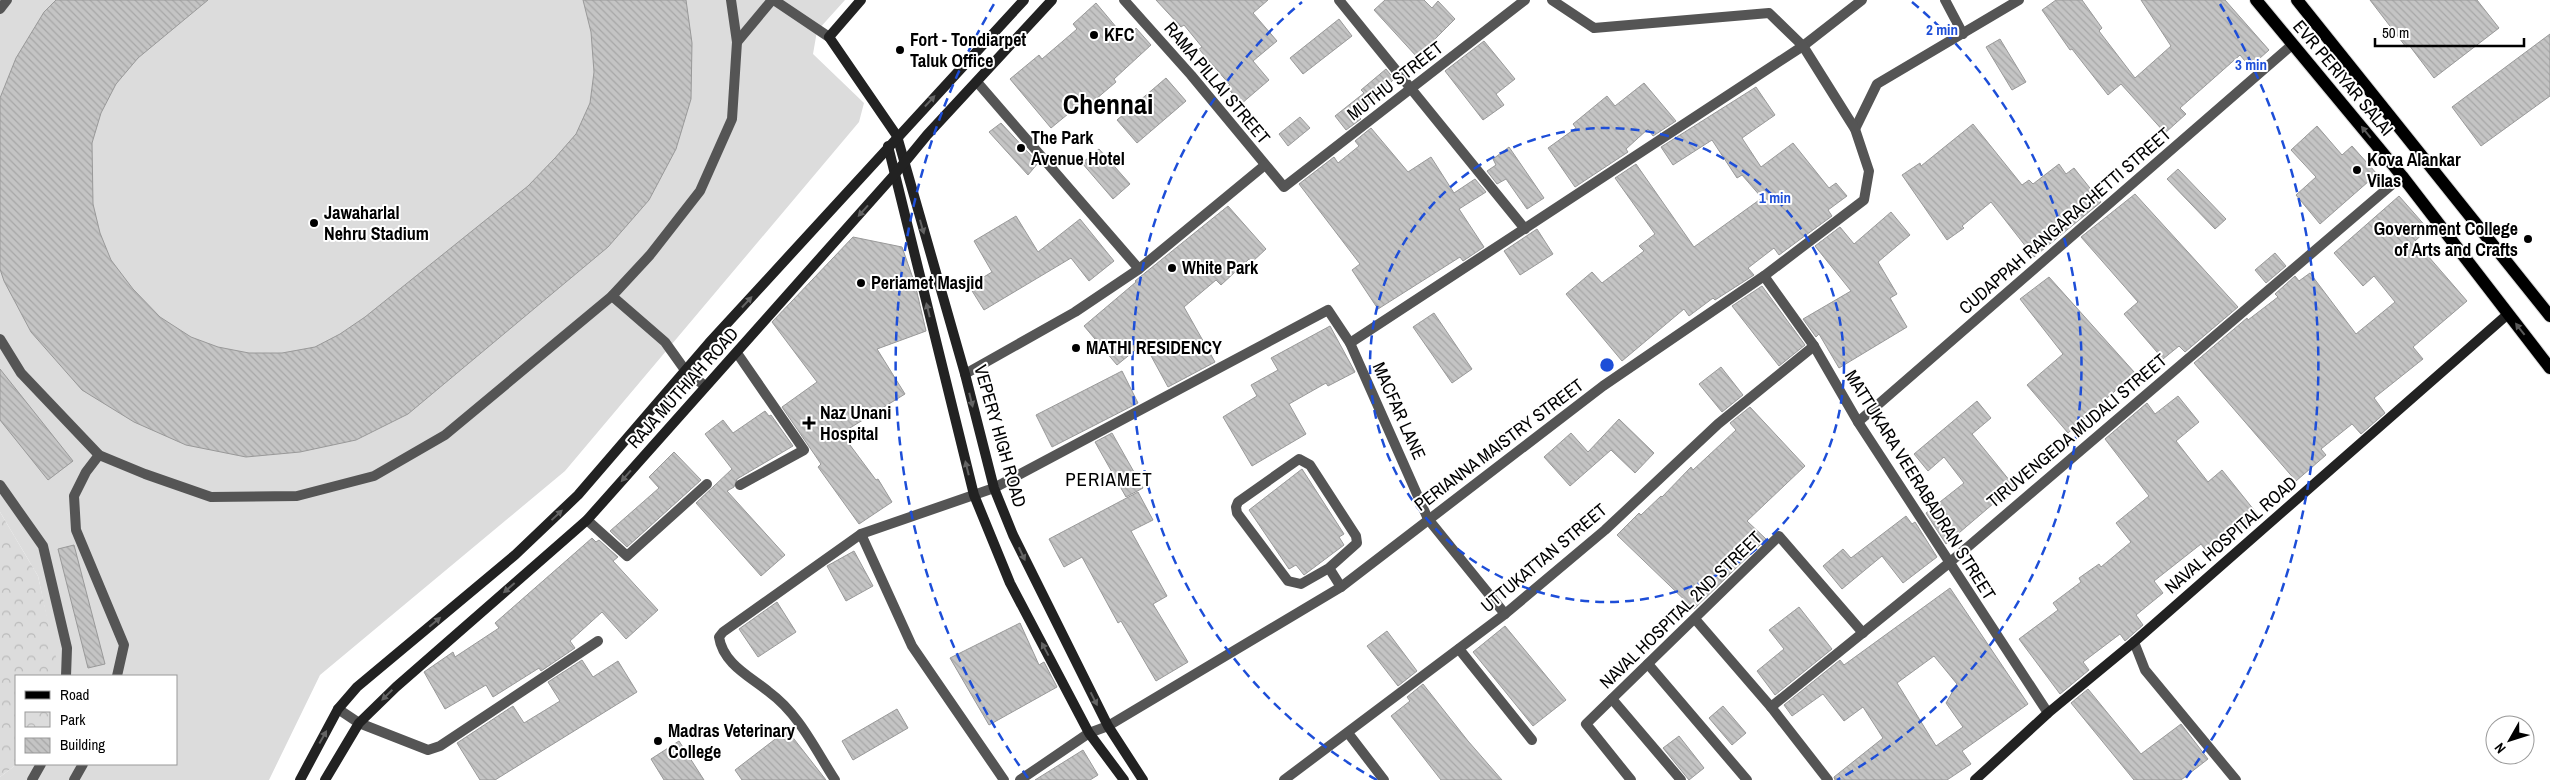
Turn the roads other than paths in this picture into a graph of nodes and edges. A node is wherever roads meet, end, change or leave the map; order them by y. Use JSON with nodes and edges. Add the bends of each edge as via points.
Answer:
{"nodes":[{"id":1,"x":7,"y":0,"type":"edge"},
{"id":2,"x":731,"y":0,"type":"edge"},
{"id":3,"x":773,"y":0,"type":"edge"},
{"id":4,"x":861,"y":0,"type":"edge"},
{"id":5,"x":1024,"y":0,"type":"edge"},
{"id":6,"x":1052,"y":0,"type":"edge"},
{"id":7,"x":1124,"y":0,"type":"edge"},
{"id":8,"x":1339,"y":0,"type":"edge"},
{"id":9,"x":1524,"y":0,"type":"edge"},
{"id":10,"x":1552,"y":0,"type":"edge"},
{"id":11,"x":1862,"y":0,"type":"edge"},
{"id":12,"x":1945,"y":0,"type":"edge"},
{"id":13,"x":2019,"y":0,"type":"edge"},
{"id":14,"x":2256,"y":0,"type":"edge"},
{"id":15,"x":2297,"y":0,"type":"edge"},
{"id":16,"x":0,"y":9,"type":"edge"},
{"id":17,"x":1963,"y":34,"type":"junction"},
{"id":18,"x":829,"y":37,"type":"junction"},
{"id":19,"x":738,"y":42,"type":"junction"},
{"id":20,"x":2293,"y":44,"type":"junction"},
{"id":21,"x":1802,"y":46,"type":"junction"},
{"id":22,"x":977,"y":82,"type":"junction"},
{"id":23,"x":1410,"y":89,"type":"junction"},
{"id":24,"x":1855,"y":129,"type":"junction"},
{"id":25,"x":897,"y":136,"type":"junction"},
{"id":26,"x":888,"y":146,"type":"junction"},
{"id":27,"x":905,"y":163,"type":"junction"},
{"id":28,"x":1265,"y":165,"type":"junction"},
{"id":29,"x":895,"y":174,"type":"junction"},
{"id":30,"x":2402,"y":176,"type":"junction"},
{"id":31,"x":1284,"y":187,"type":"joint"},
{"id":32,"x":1525,"y":229,"type":"junction"},
{"id":33,"x":1139,"y":269,"type":"junction"},
{"id":34,"x":1764,"y":276,"type":"junction"},
{"id":35,"x":612,"y":296,"type":"junction"},
{"id":36,"x":2508,"y":314,"type":"junction"},
{"id":37,"x":2550,"y":316,"type":"edge"},
{"id":38,"x":0,"y":339,"type":"edge"},
{"id":39,"x":1350,"y":343,"type":"junction"},
{"id":40,"x":1814,"y":346,"type":"junction"},
{"id":41,"x":737,"y":353,"type":"junction"},
{"id":42,"x":2550,"y":368,"type":"edge"},
{"id":43,"x":685,"y":370,"type":"junction"},
{"id":44,"x":965,"y":374,"type":"junction"},
{"id":45,"x":705,"y":386,"type":"junction"},
{"id":46,"x":1858,"y":422,"type":"junction"},
{"id":47,"x":99,"y":454,"type":"junction"},
{"id":48,"x":708,"y":484,"type":"dead end"},
{"id":49,"x":0,"y":485,"type":"edge"},
{"id":50,"x":740,"y":485,"type":"dead end"},
{"id":51,"x":994,"y":488,"type":"junction"},
{"id":52,"x":974,"y":494,"type":"junction"},
{"id":53,"x":1428,"y":519,"type":"junction"},
{"id":54,"x":588,"y":520,"type":"junction"},
{"id":55,"x":861,"y":534,"type":"junction"},
{"id":56,"x":1949,"y":563,"type":"junction"},
{"id":57,"x":1330,"y":568,"type":"junction"},
{"id":58,"x":1341,"y":587,"type":"junction"},
{"id":59,"x":1505,"y":614,"type":"junction"},
{"id":60,"x":1695,"y":619,"type":"junction"},
{"id":61,"x":1863,"y":633,"type":"junction"},
{"id":62,"x":598,"y":641,"type":"dead end"},
{"id":63,"x":2134,"y":642,"type":"junction"},
{"id":64,"x":1460,"y":649,"type":"junction"},
{"id":65,"x":1648,"y":664,"type":"junction"},
{"id":66,"x":66,"y":675,"type":"edge"},
{"id":67,"x":117,"y":675,"type":"edge"},
{"id":68,"x":1612,"y":699,"type":"junction"},
{"id":69,"x":1771,"y":707,"type":"junction"},
{"id":70,"x":338,"y":709,"type":"junction"},
{"id":71,"x":2048,"y":712,"type":"junction"},
{"id":72,"x":358,"y":722,"type":"junction"},
{"id":73,"x":1108,"y":726,"type":"junction"},
{"id":74,"x":1089,"y":733,"type":"junction"},
{"id":75,"x":1348,"y":733,"type":"junction"},
{"id":76,"x":1532,"y":740,"type":"dead end"},
{"id":77,"x":40,"y":765,"type":"edge"},
{"id":78,"x":82,"y":765,"type":"edge"},
{"id":79,"x":1982,"y":778,"type":"edge"},
{"id":80,"x":1121,"y":779,"type":"edge"},
{"id":81,"x":32,"y":780,"type":"edge"},
{"id":82,"x":74,"y":780,"type":"edge"},
{"id":83,"x":300,"y":780,"type":"edge"},
{"id":84,"x":325,"y":780,"type":"edge"},
{"id":85,"x":835,"y":780,"type":"edge"},
{"id":86,"x":1004,"y":780,"type":"edge"},
{"id":87,"x":1020,"y":780,"type":"edge"},
{"id":88,"x":1143,"y":780,"type":"edge"},
{"id":89,"x":1284,"y":780,"type":"edge"},
{"id":90,"x":1384,"y":780,"type":"edge"},
{"id":91,"x":1631,"y":780,"type":"edge"},
{"id":92,"x":1681,"y":780,"type":"edge"},
{"id":93,"x":1748,"y":780,"type":"edge"},
{"id":94,"x":1828,"y":780,"type":"edge"},
{"id":95,"x":2236,"y":780,"type":"edge"}],
"edges":[{"from":1,"to":16,"type":"street"},
{"from":2,"to":19,"type":"street"},
{"from":3,"to":18,"type":"street"},
{"from":3,"to":19,"type":"street"},
{"from":4,"to":18,"type":"main road"},
{"from":25,"to":5,"type":"main road","name":"RAJA MUTHIAH ROAD","one_way":true},
{"from":6,"to":22,"type":"main road","name":"RAJA MUTHIAH ROAD"},
{"from":7,"to":28,"type":"street","name":"RAMA PILLAI STREET","via":[[1191,74]]},
{"from":8,"to":23,"type":"street"},
{"from":9,"to":23,"type":"street","name":"MUTHU STREET"},
{"from":10,"to":21,"type":"street","name":"PERIANNA MAISTRY STREET","via":[[1594,28],[1769,13]]},
{"from":11,"to":21,"type":"street"},
{"from":12,"to":17,"type":"street"},
{"from":13,"to":17,"type":"street"},
{"from":14,"to":20,"type":"main road","name":"EVR PERIYAR SALAI"},
{"from":15,"to":37,"type":"main road","name":"EVR PERIYAR SALAI"},
{"from":17,"to":24,"type":"street","via":[[1877,84]]},
{"from":18,"to":25,"type":"main road","name":"VEPERY HIGH ROAD"},
{"from":19,"to":35,"type":"street","via":[[732,119],[700,191],[650,255]]},
{"from":30,"to":20,"type":"main road","name":"EVR PERIYAR SALAI","one_way":true},
{"from":20,"to":46,"type":"street","name":"CUDAPPAH RANGARACHETTI STREET"},
{"from":21,"to":24,"type":"street","name":"PERIANNA MAISTRY STREET"},
{"from":21,"to":32,"type":"street"},
{"from":22,"to":27,"type":"main road","name":"RAJA MUTHIAH ROAD"},
{"from":22,"to":33,"type":"street"},
{"from":23,"to":31,"type":"street","name":"MUTHU STREET"},
{"from":23,"to":32,"type":"street"},
{"from":24,"to":34,"type":"street","name":"PERIANNA MAISTRY STREET","via":[[1869,170],[1864,200]]},
{"from":25,"to":26,"type":"main road","name":"RAJA MUTHIAH ROAD"},
{"from":25,"to":27,"type":"main road","name":"VEPERY HIGH ROAD"},
{"from":26,"to":29,"type":"main road","name":"VEPERY HIGH ROAD"},
{"from":43,"to":26,"type":"main road","name":"RAJA MUTHIAH ROAD","one_way":true},
{"from":27,"to":29,"type":"main road","name":"RAJA MUTHIAH ROAD"},
{"from":27,"to":44,"type":"main road","name":"VEPERY HIGH ROAD","one_way":true},
{"from":28,"to":31,"type":"street","name":"RAMA PILLAI STREET"},
{"from":28,"to":33,"type":"street"},
{"from":29,"to":41,"type":"main road","name":"RAJA MUTHIAH ROAD","one_way":true},
{"from":52,"to":29,"type":"main road","name":"VEPERY HIGH ROAD","one_way":true},
{"from":30,"to":36,"type":"main road","name":"EVR PERIYAR SALAI"},
{"from":30,"to":56,"type":"street","name":"TIRUVENGEDA MUDALI STREET"},
{"from":32,"to":39,"type":"street"},
{"from":33,"to":44,"type":"street","via":[[1075,312]]},
{"from":34,"to":40,"type":"street","name":"MATTUKARA VEERABADRAN STREET"},
{"from":34,"to":53,"type":"street","name":"PERIANNA MAISTRY STREET","via":[[1603,386]]},
{"from":35,"to":43,"type":"street","via":[[665,342]]},
{"from":35,"to":47,"type":"street","via":[[445,435],[374,476],[297,496],[211,497]]},
{"from":42,"to":36,"type":"main road","name":"EVR PERIYAR SALAI","one_way":true},
{"from":36,"to":63,"type":"main road","name":"NAVAL HOSPITAL ROAD"},
{"from":38,"to":47,"type":"street","via":[[21,373]]},
{"from":39,"to":51,"type":"street","name":"MACFAR LANE","via":[[1328,310]]},
{"from":39,"to":53,"type":"street","name":"MACFAR LANE"},
{"from":40,"to":46,"type":"street","name":"MATTUKARA VEERABADRAN STREET"},
{"from":40,"to":59,"type":"street","name":"UTTUKATTAN STREET","via":[[1718,424],[1605,530]]},
{"from":41,"to":45,"type":"main road","name":"RAJA MUTHIAH ROAD"},
{"from":41,"to":50,"type":"street","via":[[804,450]]},
{"from":43,"to":45,"type":"street"},
{"from":70,"to":43,"type":"main road","name":"RAJA MUTHIAH ROAD","one_way":true,"via":[[357,687],[515,555],[578,495]]},
{"from":44,"to":51,"type":"main road","name":"VEPERY HIGH ROAD","one_way":true},
{"from":45,"to":54,"type":"main road","name":"RAJA MUTHIAH ROAD","one_way":true},
{"from":46,"to":56,"type":"street","name":"MATTUKARA VEERABADRAN STREET"},
{"from":47,"to":67,"type":"street","via":[[74,496],[76,530],[124,645]]},
{"from":48,"to":54,"type":"street","via":[[626,556]]},
{"from":49,"to":66,"type":"street","via":[[42,546],[67,648]]},
{"from":51,"to":52,"type":"street"},
{"from":51,"to":73,"type":"main road","name":"VEPERY HIGH ROAD","one_way":true,"via":[[1035,582]]},
{"from":52,"to":55,"type":"street"},
{"from":74,"to":52,"type":"main road","name":"VEPERY HIGH ROAD","one_way":true,"via":[[1010,583]]},
{"from":53,"to":58,"type":"street","name":"PERIANNA MAISTRY STREET"},
{"from":53,"to":59,"type":"street","name":"MACFAR LANE"},
{"from":54,"to":72,"type":"main road","name":"RAJA MUTHIAH ROAD","one_way":true},
{"from":55,"to":85,"type":"street","via":[[719,637],[720,645],[737,668],[789,708]]},
{"from":55,"to":86,"type":"street","via":[[912,646]]},
{"from":56,"to":61,"type":"street","name":"TIRUVENGEDA MUDALI STREET"},
{"from":56,"to":71,"type":"street","name":"MATTUKARA VEERABADRAN STREET"},
{"from":57,"to":57,"type":"street","via":[[1301,584],[1288,581],[1237,513],[1238,502],[1299,459],[1310,464],[1356,536],[1354,548]]},
{"from":57,"to":58,"type":"street"},
{"from":58,"to":73,"type":"street","name":"PERIANNA MAISTRY STREET"},
{"from":59,"to":64,"type":"street","name":"UTTUKATTAN STREET"},
{"from":60,"to":61,"type":"street","name":"NAVAL HOSPITAL 2ND STREET","via":[[1779,536]]},
{"from":60,"to":65,"type":"street","name":"NAVAL HOSPITAL 2ND STREET"},
{"from":60,"to":69,"type":"street"},
{"from":61,"to":69,"type":"street","name":"TIRUVENGEDA MUDALI STREET"},
{"from":62,"to":72,"type":"street","via":[[440,746],[428,750]]},
{"from":63,"to":71,"type":"main road","name":"NAVAL HOSPITAL ROAD"},
{"from":63,"to":95,"type":"street","via":[[2145,670]]},
{"from":64,"to":75,"type":"street","name":"UTTUKATTAN STREET"},
{"from":64,"to":76,"type":"street"},
{"from":65,"to":68,"type":"street","name":"NAVAL HOSPITAL 2ND STREET"},
{"from":65,"to":93,"type":"street"},
{"from":68,"to":91,"type":"street","name":"NAVAL HOSPITAL 2ND STREET","via":[[1586,724]]},
{"from":68,"to":92,"type":"street"},
{"from":69,"to":94,"type":"street"},
{"from":70,"to":72,"type":"street"},
{"from":83,"to":70,"type":"main road","name":"RAJA MUTHIAH ROAD","one_way":true},
{"from":71,"to":79,"type":"main road","name":"NAVAL HOSPITAL ROAD"},
{"from":72,"to":84,"type":"main road","name":"RAJA MUTHIAH ROAD"},
{"from":73,"to":74,"type":"street","name":"PERIANNA MAISTRY STREET"},
{"from":73,"to":88,"type":"main road","name":"VEPERY HIGH ROAD"},
{"from":74,"to":80,"type":"main road","name":"VEPERY HIGH ROAD"},
{"from":74,"to":87,"type":"street","name":"PERIANNA MAISTRY STREET"},
{"from":75,"to":89,"type":"street","name":"UTTUKATTAN STREET"},
{"from":75,"to":90,"type":"street"},
{"from":77,"to":81,"type":"street"},
{"from":78,"to":82,"type":"street"}]}
